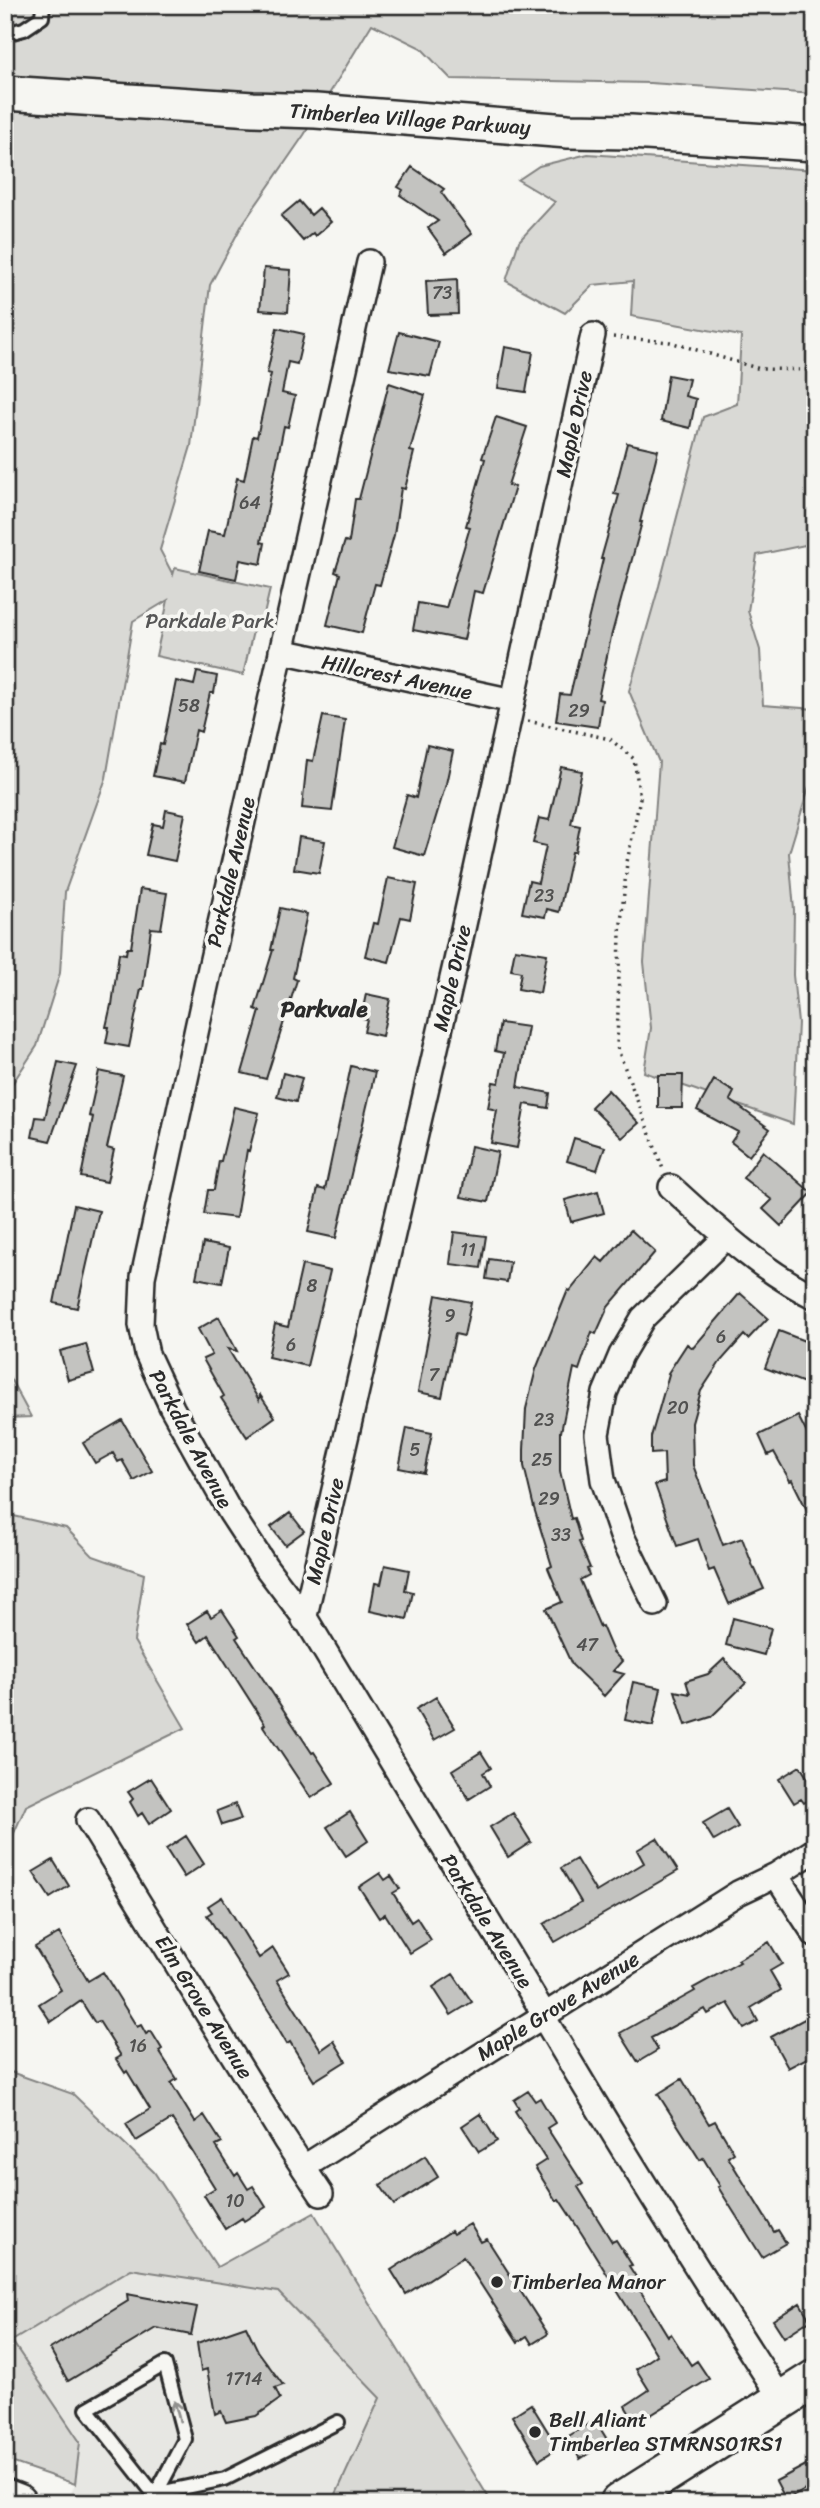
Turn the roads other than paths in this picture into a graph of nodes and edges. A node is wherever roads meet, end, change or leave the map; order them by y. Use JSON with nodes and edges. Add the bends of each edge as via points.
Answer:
{"nodes":[{"id":1,"x":43,"y":5,"type":"edge"},
{"id":2,"x":5,"y":34,"type":"edge"},
{"id":3,"x":5,"y":93,"type":"edge"},
{"id":4,"x":815,"y":144,"type":"edge"},
{"id":5,"x":369,"y":262,"type":"dead end"},
{"id":6,"x":593,"y":335,"type":"road end"},
{"id":7,"x":281,"y":652,"type":"junction"},
{"id":8,"x":511,"y":709,"type":"junction"},
{"id":9,"x":671,"y":1187,"type":"road end"},
{"id":10,"x":726,"y":1237,"type":"junction"},
{"id":11,"x":815,"y":1297,"type":"edge"},
{"id":12,"x":655,"y":1604,"type":"dead end"},
{"id":13,"x":304,"y":1619,"type":"junction"},
{"id":14,"x":88,"y":1820,"type":"dead end"},
{"id":15,"x":815,"y":1850,"type":"edge"},
{"id":16,"x":776,"y":1875,"type":"junction"},
{"id":17,"x":815,"y":1935,"type":"edge"},
{"id":18,"x":544,"y":2014,"type":"junction"},
{"id":19,"x":303,"y":2167,"type":"junction"},
{"id":20,"x":321,"y":2194,"type":"dead end"},
{"id":21,"x":815,"y":2379,"type":"edge"},
{"id":22,"x":782,"y":2400,"type":"junction"},
{"id":23,"x":338,"y":2422,"type":"dead end"},
{"id":24,"x":5,"y":2498,"type":"edge"},
{"id":25,"x":152,"y":2498,"type":"edge"},
{"id":26,"x":18,"y":2503,"type":"edge"},
{"id":27,"x":619,"y":2503,"type":"edge"}],
"edges":[{"from":1,"to":2,"type":"lane","via":[[42,17]]},
{"from":3,"to":4,"type":"main road","name":"Timberlea Village Parkway"},
{"from":5,"to":7,"type":"street","name":"Parkdale Avenue"},
{"from":6,"to":8,"type":"street","name":"Maple Drive"},
{"from":7,"to":8,"type":"street","name":"Hillcrest Avenue"},
{"from":7,"to":13,"type":"street","name":"Parkdale Avenue","via":[[140,1300],[146,1354],[172,1408],[230,1512]]},
{"from":8,"to":13,"type":"street","name":"Maple Drive"},
{"from":9,"to":10,"type":"street"},
{"from":10,"to":11,"type":"street","via":[[793,1287]]},
{"from":10,"to":12,"type":"street","via":[[643,1318],[605,1393],[597,1434],[603,1480],[622,1536]]},
{"from":13,"to":18,"type":"street","name":"Parkdale Avenue"},
{"from":14,"to":19,"type":"street","name":"Elm Grove Avenue"},
{"from":15,"to":16,"type":"street","name":"Maple Grove Avenue"},
{"from":16,"to":17,"type":"street"},
{"from":16,"to":18,"type":"street","name":"Maple Grove Avenue","via":[[738,1893]]},
{"from":18,"to":19,"type":"street","name":"Maple Grove Avenue"},
{"from":18,"to":22,"type":"street","name":"Parkdale Avenue","via":[[676,2236]]},
{"from":19,"to":20,"type":"street","name":"Elm Grove Avenue"},
{"from":21,"to":22,"type":"main road"},
{"from":22,"to":27,"type":"main road"},
{"from":23,"to":25,"type":"lane","via":[[225,2479]]},
{"from":24,"to":26,"type":"main road"},
{"from":25,"to":25,"type":"lane","one_way":true,"via":[[185,2439],[165,2364],[86,2409]]}]}
